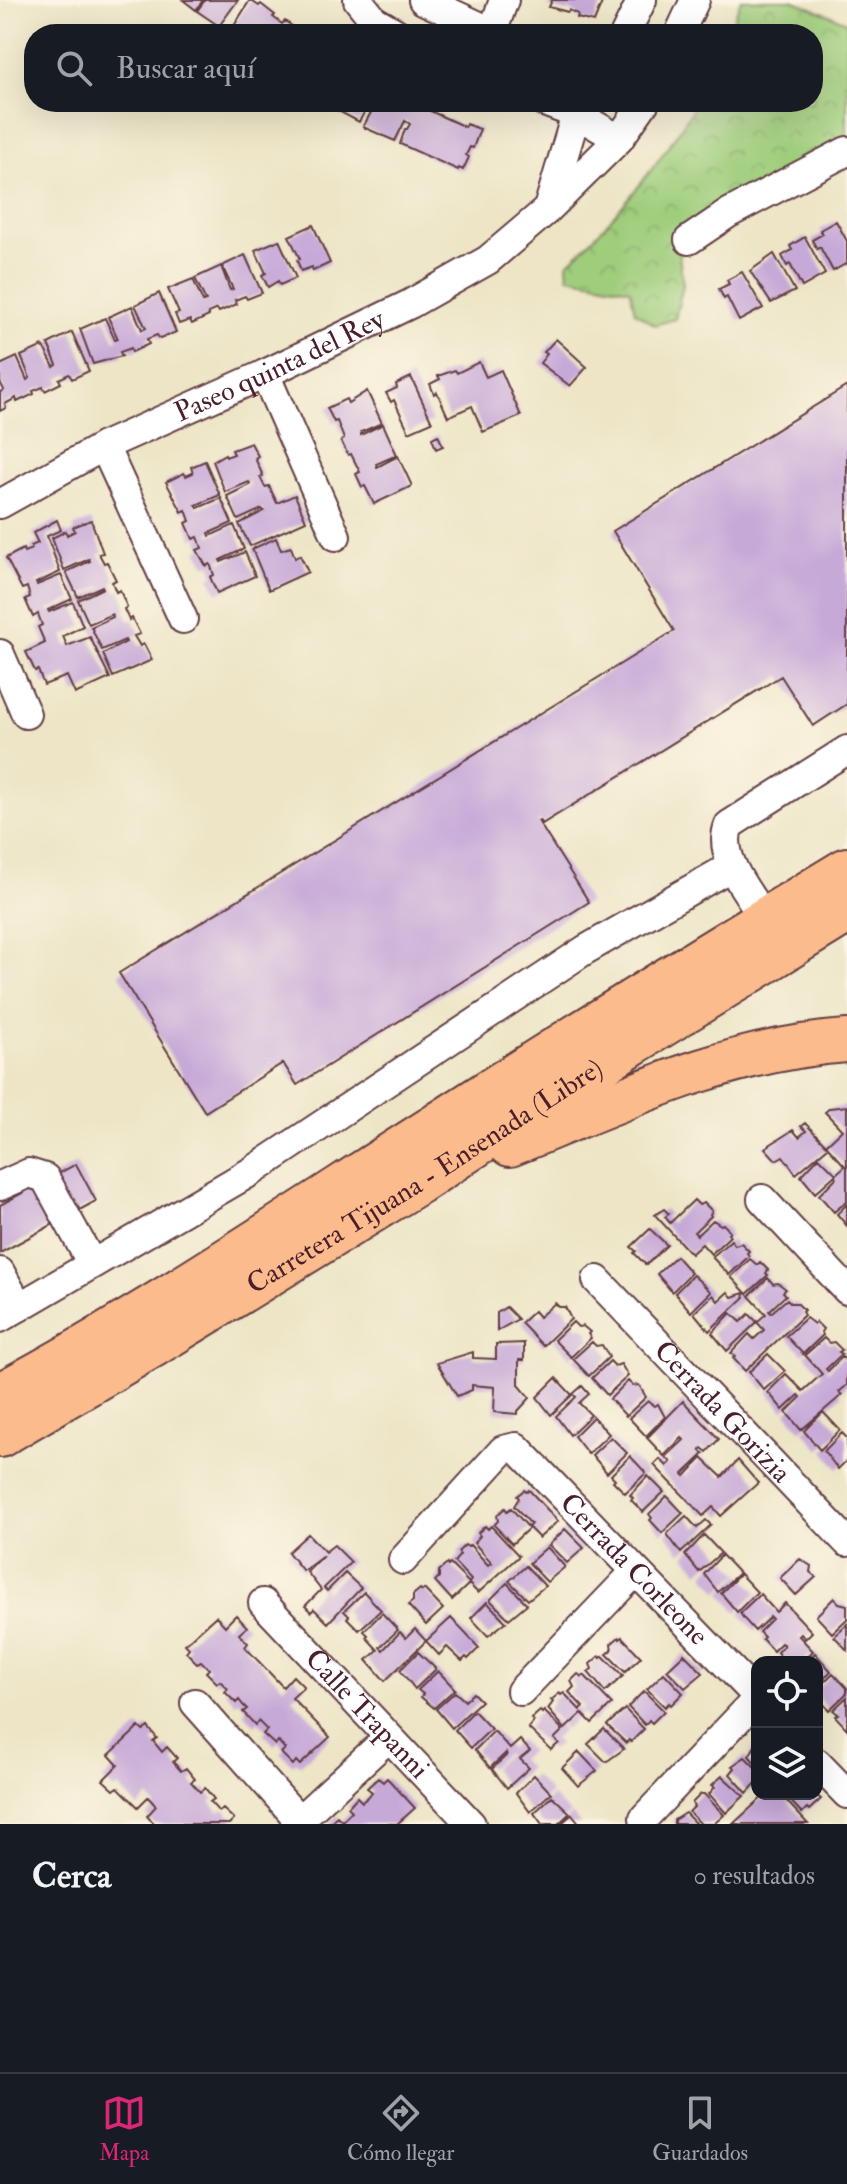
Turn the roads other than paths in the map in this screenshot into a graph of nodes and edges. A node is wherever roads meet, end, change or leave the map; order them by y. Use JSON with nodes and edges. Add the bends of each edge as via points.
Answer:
{"nodes":[{"id":1,"x":358,"y":0,"type":"edge"},
{"id":2,"x":423,"y":0,"type":"edge"},
{"id":3,"x":504,"y":0,"type":"edge"},
{"id":4,"x":642,"y":0,"type":"edge"},
{"id":5,"x":695,"y":0,"type":"edge"},
{"id":6,"x":381,"y":24,"type":"edge"},
{"id":7,"x":475,"y":24,"type":"edge"},
{"id":8,"x":497,"y":24,"type":"edge"},
{"id":9,"x":630,"y":24,"type":"edge"},
{"id":10,"x":684,"y":24,"type":"edge"},
{"id":11,"x":579,"y":112,"type":"edge"},
{"id":12,"x":585,"y":112,"type":"edge"},
{"id":13,"x":638,"y":112,"type":"edge"},
{"id":14,"x":619,"y":139,"type":"junction"},
{"id":15,"x":847,"y":151,"type":"edge"},
{"id":16,"x":548,"y":209,"type":"junction"},
{"id":17,"x":689,"y":240,"type":"dead end"},
{"id":18,"x":265,"y":374,"type":"junction"},
{"id":19,"x":104,"y":446,"type":"junction"},
{"id":20,"x":0,"y":504,"type":"edge"},
{"id":21,"x":336,"y":536,"type":"dead end"},
{"id":22,"x":183,"y":619,"type":"dead end"},
{"id":23,"x":0,"y":654,"type":"edge"},
{"id":24,"x":26,"y":714,"type":"dead end"},
{"id":25,"x":847,"y":750,"type":"edge"},
{"id":26,"x":732,"y":866,"type":"junction"},
{"id":27,"x":847,"y":869,"type":"edge"},
{"id":28,"x":847,"y":912,"type":"edge"},
{"id":29,"x":765,"y":919,"type":"junction"},
{"id":30,"x":847,"y":1041,"type":"edge"},
{"id":31,"x":420,"y":1182,"type":"junction"},
{"id":32,"x":0,"y":1186,"type":"edge"},
{"id":33,"x":762,"y":1199,"type":"dead end"},
{"id":34,"x":92,"y":1264,"type":"junction"},
{"id":35,"x":0,"y":1272,"type":"edge"},
{"id":36,"x":597,"y":1280,"type":"dead end"},
{"id":37,"x":847,"y":1290,"type":"edge"},
{"id":38,"x":9,"y":1313,"type":"edge"},
{"id":39,"x":0,"y":1394,"type":"edge"},
{"id":40,"x":0,"y":1436,"type":"edge"},
{"id":41,"x":847,"y":1542,"type":"edge"},
{"id":42,"x":403,"y":1560,"type":"dead end"},
{"id":43,"x":635,"y":1572,"type":"junction"},
{"id":44,"x":263,"y":1603,"type":"dead end"},
{"id":45,"x":521,"y":1691,"type":"dead end"},
{"id":46,"x":751,"y":1692,"type":"edge"},
{"id":47,"x":195,"y":1703,"type":"dead end"},
{"id":48,"x":751,"y":1704,"type":"edge"},
{"id":49,"x":388,"y":1738,"type":"junction"},
{"id":50,"x":823,"y":1769,"type":"edge"},
{"id":51,"x":847,"y":1794,"type":"edge"},
{"id":52,"x":644,"y":1818,"type":"dead end"},
{"id":53,"x":297,"y":1822,"type":"edge"},
{"id":54,"x":471,"y":1824,"type":"edge"}],
"edges":[{"from":1,"to":6,"type":"street"},
{"from":2,"to":7,"type":"street"},
{"from":3,"to":8,"type":"street"},
{"from":4,"to":9,"type":"street"},
{"from":5,"to":10,"type":"street"},
{"from":11,"to":16,"type":"street"},
{"from":12,"to":14,"type":"street"},
{"from":13,"to":14,"type":"street","name":"Paseo quinta del Rey"},
{"from":14,"to":16,"type":"street","name":"Paseo quinta del Rey"},
{"from":15,"to":17,"type":"street"},
{"from":16,"to":18,"type":"street","name":"Paseo quinta del Rey","via":[[488,260]]},
{"from":18,"to":19,"type":"street","name":"Paseo quinta del Rey"},
{"from":18,"to":21,"type":"street"},
{"from":19,"to":20,"type":"street","name":"Paseo quinta del Rey"},
{"from":19,"to":22,"type":"street"},
{"from":23,"to":24,"type":"street"},
{"from":25,"to":26,"type":"street","via":[[729,825],[726,841]]},
{"from":26,"to":29,"type":"street"},
{"from":26,"to":34,"type":"street","via":[[585,950],[254,1170]]},
{"from":27,"to":29,"type":"highway","name":"Carretera Tijuana - Ensenada (Libre)"},
{"from":28,"to":31,"type":"highway","name":"Carretera Tijuana - Ensenada (Libre)"},
{"from":29,"to":39,"type":"highway","name":"Carretera Tijuana - Ensenada (Libre)","via":[[640,993],[215,1267]]},
{"from":30,"to":31,"type":"highway","via":[[738,1058],[692,1072]]},
{"from":31,"to":40,"type":"highway","name":"Carretera Tijuana - Ensenada (Libre)"},
{"from":32,"to":34,"type":"street","via":[[29,1173],[45,1178]]},
{"from":33,"to":37,"type":"street"},
{"from":34,"to":38,"type":"street"},
{"from":35,"to":38,"type":"street"},
{"from":36,"to":41,"type":"street","name":"Cerrada Gorizia"},
{"from":42,"to":43,"type":"street","name":"Cerrada Corleone","via":[[510,1447],[521,1450]]},
{"from":43,"to":45,"type":"street"},
{"from":43,"to":46,"type":"street","name":"Cerrada Corleone"},
{"from":44,"to":49,"type":"street","name":"Calle Trapanni"},
{"from":47,"to":53,"type":"street"},
{"from":48,"to":52,"type":"street"},
{"from":49,"to":53,"type":"street"},
{"from":49,"to":54,"type":"street","name":"Calle Trapanni"},
{"from":50,"to":51,"type":"street"}]}
